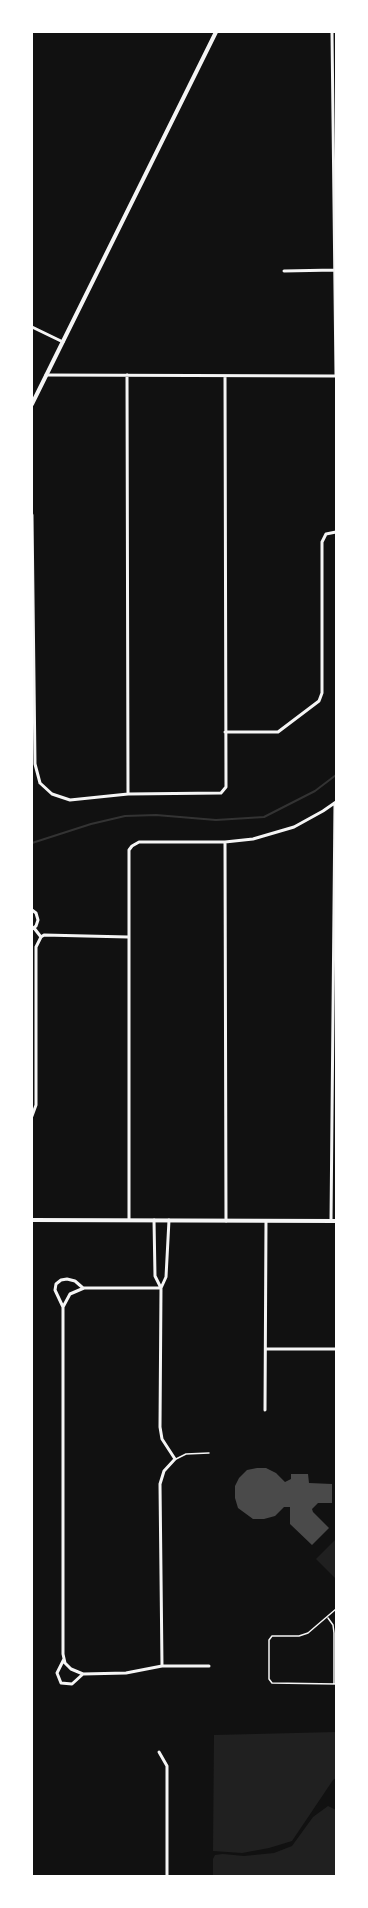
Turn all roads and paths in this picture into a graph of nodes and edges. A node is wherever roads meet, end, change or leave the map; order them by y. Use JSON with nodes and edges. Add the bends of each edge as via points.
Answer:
{"nodes":[{"id":1,"x":216,"y":32,"type":"edge"},
{"id":2,"x":332,"y":32,"type":"edge"},
{"id":3,"x":335,"y":216,"type":"edge"},
{"id":4,"x":335,"y":270,"type":"junction"},
{"id":5,"x":284,"y":271,"type":"dead end"},
{"id":6,"x":32,"y":327,"type":"edge"},
{"id":7,"x":62,"y":342,"type":"junction"},
{"id":8,"x":46,"y":375,"type":"junction"},
{"id":9,"x":128,"y":375,"type":"junction"},
{"id":10,"x":225,"y":376,"type":"junction"},
{"id":11,"x":336,"y":376,"type":"edge"},
{"id":12,"x":32,"y":404,"type":"edge"},
{"id":13,"x":32,"y":515,"type":"edge"},
{"id":14,"x":336,"y":532,"type":"edge"},
{"id":15,"x":33,"y":598,"type":"edge"},
{"id":16,"x":33,"y":701,"type":"edge"},
{"id":17,"x":225,"y":732,"type":"junction"},
{"id":18,"x":34,"y":764,"type":"junction"},
{"id":19,"x":32,"y":769,"type":"edge"},
{"id":20,"x":128,"y":794,"type":"junction"},
{"id":21,"x":335,"y":803,"type":"edge"},
{"id":22,"x":225,"y":842,"type":"junction"},
{"id":23,"x":32,"y":910,"type":"edge"},
{"id":24,"x":33,"y":928,"type":"edge"},
{"id":25,"x":41,"y":937,"type":"junction"},
{"id":26,"x":128,"y":937,"type":"junction"},
{"id":27,"x":32,"y":1116,"type":"edge"},
{"id":28,"x":32,"y":1220,"type":"edge"},
{"id":29,"x":129,"y":1220,"type":"junction"},
{"id":30,"x":154,"y":1220,"type":"junction"},
{"id":31,"x":169,"y":1220,"type":"junction"},
{"id":32,"x":226,"y":1221,"type":"junction"},
{"id":33,"x":266,"y":1221,"type":"junction"},
{"id":34,"x":334,"y":1221,"type":"edge"},
{"id":35,"x":84,"y":1288,"type":"junction"},
{"id":36,"x":161,"y":1288,"type":"junction"},
{"id":37,"x":63,"y":1308,"type":"junction"},
{"id":38,"x":266,"y":1349,"type":"junction"},
{"id":39,"x":336,"y":1349,"type":"edge"},
{"id":40,"x":265,"y":1410,"type":"dead end"},
{"id":41,"x":209,"y":1453,"type":"dead end"},
{"id":42,"x":174,"y":1459,"type":"junction"},
{"id":43,"x":336,"y":1609,"type":"edge"},
{"id":44,"x":328,"y":1618,"type":"junction"},
{"id":45,"x":64,"y":1659,"type":"junction"},
{"id":46,"x":162,"y":1666,"type":"junction"},
{"id":47,"x":209,"y":1666,"type":"dead end"},
{"id":48,"x":83,"y":1674,"type":"junction"},
{"id":49,"x":335,"y":1684,"type":"edge"},
{"id":50,"x":159,"y":1752,"type":"dead end"},
{"id":51,"x":168,"y":1876,"type":"edge"}],
"edges":[{"from":1,"to":7,"type":"main road"},
{"from":2,"to":3,"type":"street"},
{"from":3,"to":4,"type":"street"},
{"from":4,"to":5,"type":"street"},
{"from":4,"to":11,"type":"street"},
{"from":6,"to":7,"type":"street"},
{"from":7,"to":8,"type":"main road"},
{"from":8,"to":9,"type":"street"},
{"from":8,"to":12,"type":"main road"},
{"from":9,"to":10,"type":"street"},
{"from":9,"to":20,"type":"street"},
{"from":10,"to":11,"type":"street"},
{"from":10,"to":17,"type":"street"},
{"from":13,"to":15,"type":"street"},
{"from":14,"to":17,"type":"street","via":[[326,534],[322,542],[322,694],[319,701],[278,732]]},
{"from":15,"to":16,"type":"street"},
{"from":16,"to":18,"type":"street"},
{"from":17,"to":20,"type":"street","via":[[226,787],[223,791],[217,794]]},
{"from":18,"to":19,"type":"street"},
{"from":18,"to":20,"type":"street","via":[[40,783],[52,794],[62,798],[78,800]]},
{"from":21,"to":22,"type":"street","via":[[309,819],[282,831],[253,839]]},
{"from":21,"to":34,"type":"street"},
{"from":22,"to":26,"type":"street","via":[[139,842],[132,846],[128,854]]},
{"from":22,"to":32,"type":"street"},
{"from":23,"to":24,"type":"street","via":[[38,920]]},
{"from":24,"to":25,"type":"street"},
{"from":25,"to":26,"type":"street"},
{"from":25,"to":27,"type":"street","via":[[36,947],[36,1105]]},
{"from":26,"to":29,"type":"street"},
{"from":28,"to":29,"type":"main road"},
{"from":29,"to":30,"type":"main road"},
{"from":30,"to":31,"type":"main road"},
{"from":30,"to":36,"type":"street","via":[[155,1276]]},
{"from":31,"to":32,"type":"main road"},
{"from":31,"to":36,"type":"street","via":[[166,1277]]},
{"from":32,"to":33,"type":"main road"},
{"from":33,"to":34,"type":"main road"},
{"from":33,"to":38,"type":"street"},
{"from":35,"to":36,"type":"street"},
{"from":35,"to":37,"type":"street","via":[[70,1294]]},
{"from":35,"to":37,"type":"street","via":[[75,1281],[61,1280],[56,1284],[55,1290]]},
{"from":36,"to":42,"type":"street","via":[[160,1427],[162,1439]]},
{"from":37,"to":45,"type":"street"},
{"from":38,"to":39,"type":"street"},
{"from":38,"to":40,"type":"street"},
{"from":41,"to":42,"type":"lane","via":[[186,1454]]},
{"from":42,"to":46,"type":"street","via":[[164,1471],[160,1484]]},
{"from":43,"to":44,"type":"lane"},
{"from":44,"to":49,"type":"lane","via":[[334,1633]]},
{"from":44,"to":49,"type":"lane","via":[[301,1635],[269,1637],[270,1681]]},
{"from":45,"to":48,"type":"street","via":[[71,1669]]},
{"from":45,"to":48,"type":"street","via":[[57,1674],[61,1683],[72,1684]]},
{"from":46,"to":47,"type":"street"},
{"from":46,"to":48,"type":"street","via":[[126,1673]]},
{"from":50,"to":51,"type":"street","via":[[167,1766]]}]}
